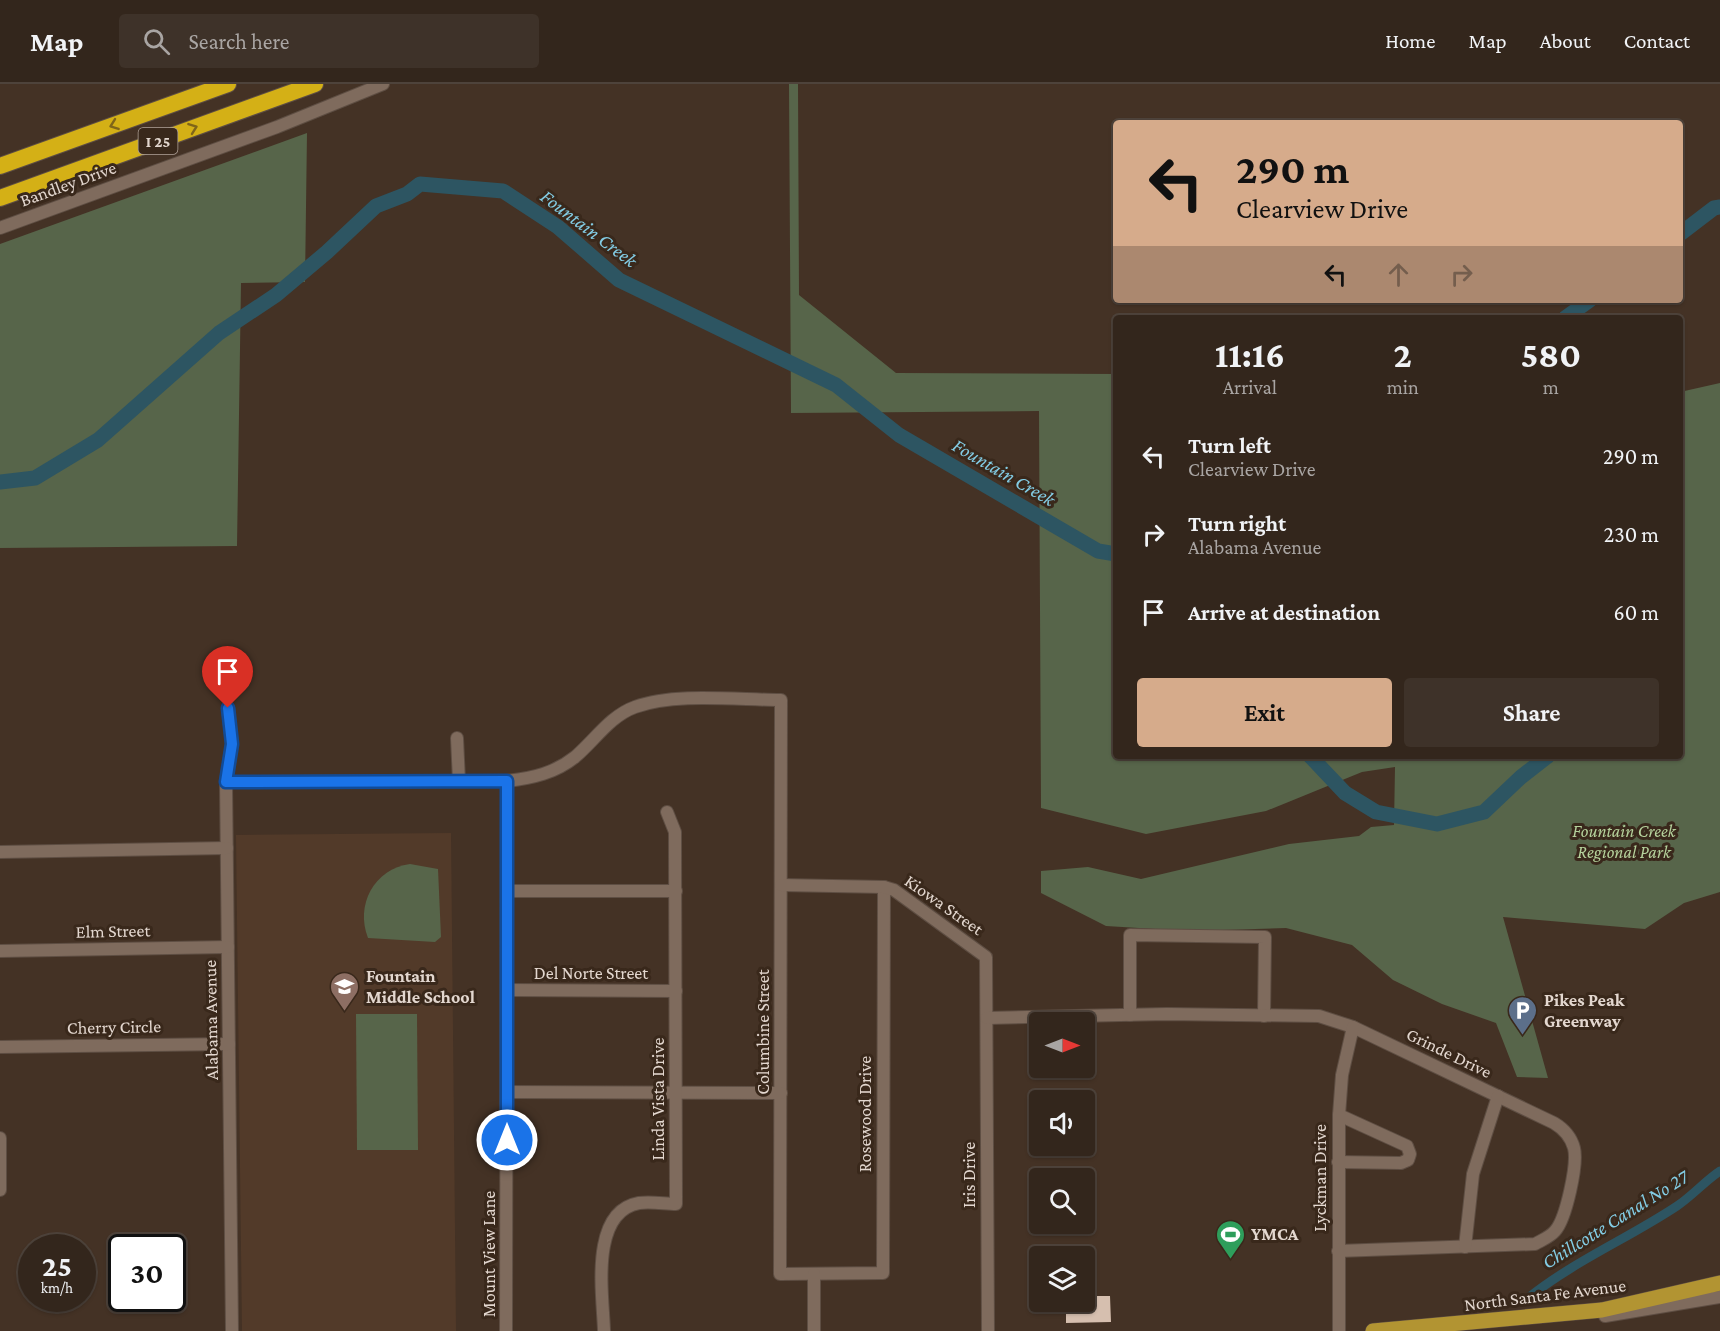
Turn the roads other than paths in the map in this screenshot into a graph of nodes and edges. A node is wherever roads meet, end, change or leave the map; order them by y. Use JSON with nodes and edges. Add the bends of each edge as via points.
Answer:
{"nodes":[{"id":1,"x":228,"y":84,"type":"edge"},
{"id":2,"x":315,"y":84,"type":"edge"},
{"id":3,"x":383,"y":84,"type":"edge"},
{"id":4,"x":0,"y":166,"type":"edge"},
{"id":5,"x":0,"y":198,"type":"edge"},
{"id":6,"x":0,"y":228,"type":"edge"},
{"id":7,"x":228,"y":708,"type":"dead end"},
{"id":8,"x":457,"y":738,"type":"dead end"},
{"id":9,"x":459,"y":781,"type":"junction"},
{"id":10,"x":507,"y":781,"type":"junction"},
{"id":11,"x":226,"y":782,"type":"junction"},
{"id":12,"x":667,"y":812,"type":"dead end"},
{"id":13,"x":226,"y":848,"type":"junction"},
{"id":14,"x":0,"y":852,"type":"edge"},
{"id":15,"x":781,"y":885,"type":"junction"},
{"id":16,"x":884,"y":887,"type":"junction"},
{"id":17,"x":507,"y":891,"type":"junction"},
{"id":18,"x":676,"y":891,"type":"junction"},
{"id":19,"x":228,"y":947,"type":"junction"},
{"id":20,"x":0,"y":951,"type":"edge"},
{"id":21,"x":507,"y":990,"type":"junction"},
{"id":22,"x":676,"y":991,"type":"junction"},
{"id":23,"x":1130,"y":1015,"type":"junction"},
{"id":24,"x":1264,"y":1016,"type":"junction"},
{"id":25,"x":987,"y":1018,"type":"junction"},
{"id":26,"x":1353,"y":1027,"type":"junction"},
{"id":27,"x":229,"y":1044,"type":"junction"},
{"id":28,"x":0,"y":1047,"type":"edge"},
{"id":29,"x":507,"y":1092,"type":"junction"},
{"id":30,"x":676,"y":1092,"type":"junction"},
{"id":31,"x":781,"y":1093,"type":"junction"},
{"id":32,"x":1498,"y":1096,"type":"junction"},
{"id":33,"x":1338,"y":1115,"type":"junction"},
{"id":34,"x":1,"y":1138,"type":"edge"},
{"id":35,"x":1338,"y":1162,"type":"junction"},
{"id":36,"x":0,"y":1190,"type":"edge"},
{"id":37,"x":1465,"y":1247,"type":"junction"},
{"id":38,"x":1338,"y":1251,"type":"junction"},
{"id":39,"x":814,"y":1274,"type":"junction"},
{"id":40,"x":1720,"y":1283,"type":"edge"},
{"id":41,"x":1720,"y":1297,"type":"edge"},
{"id":42,"x":1586,"y":1312,"type":"junction"},
{"id":43,"x":232,"y":1331,"type":"edge"},
{"id":44,"x":506,"y":1331,"type":"edge"},
{"id":45,"x":604,"y":1331,"type":"edge"},
{"id":46,"x":814,"y":1331,"type":"edge"},
{"id":47,"x":988,"y":1331,"type":"edge"},
{"id":48,"x":1339,"y":1331,"type":"edge"},
{"id":49,"x":1373,"y":1331,"type":"edge"}],
"edges":[{"from":1,"to":4,"type":"highway","number":"I 25","one_way":true},
{"from":5,"to":2,"type":"highway","number":"I 25","one_way":true},
{"from":3,"to":6,"type":"street","name":"Bandley Drive"},
{"from":7,"to":11,"type":"street","name":"Alabama Avenue","via":[[232,744]]},
{"from":8,"to":9,"type":"street"},
{"from":9,"to":10,"type":"street"},
{"from":9,"to":11,"type":"street"},
{"from":10,"to":15,"type":"street","name":"Columbine Street","via":[[540,777],[575,757],[602,728],[634,707],[675,700],[781,700]]},
{"from":10,"to":17,"type":"street","name":"Mount View Lane"},
{"from":11,"to":13,"type":"street","name":"Alabama Avenue"},
{"from":12,"to":18,"type":"street","name":"Linda Vista Drive","via":[[675,832]]},
{"from":13,"to":14,"type":"street"},
{"from":13,"to":19,"type":"street","name":"Alabama Avenue"},
{"from":15,"to":16,"type":"street","name":"Kiowa Street"},
{"from":15,"to":31,"type":"street","name":"Columbine Street"},
{"from":16,"to":25,"type":"street","name":"Kiowa Street","via":[[894,890],[986,957]]},
{"from":16,"to":39,"type":"street","name":"Rosewood Drive","via":[[883,1273]]},
{"from":17,"to":18,"type":"street"},
{"from":17,"to":21,"type":"street","name":"Mount View Lane"},
{"from":18,"to":22,"type":"street","name":"Linda Vista Drive"},
{"from":19,"to":20,"type":"street","name":"Elm Street"},
{"from":19,"to":27,"type":"street","name":"Alabama Avenue"},
{"from":21,"to":22,"type":"street","name":"Del Norte Street"},
{"from":21,"to":29,"type":"street","name":"Mount View Lane"},
{"from":22,"to":30,"type":"street","name":"Linda Vista Drive"},
{"from":23,"to":24,"type":"street","name":"Grinde Drive"},
{"from":23,"to":24,"type":"street","via":[[1130,935],[1265,938]]},
{"from":23,"to":25,"type":"street","name":"Grinde Drive"},
{"from":24,"to":26,"type":"street","name":"Grinde Drive","via":[[1319,1016]]},
{"from":25,"to":47,"type":"street","name":"Iris Drive"},
{"from":26,"to":32,"type":"street","name":"Grinde Drive"},
{"from":26,"to":33,"type":"street","name":"Lyckman Drive"},
{"from":27,"to":28,"type":"street","name":"Cherry Circle"},
{"from":27,"to":43,"type":"street","name":"Alabama Avenue"},
{"from":29,"to":30,"type":"street"},
{"from":29,"to":44,"type":"street","name":"Mount View Lane"},
{"from":30,"to":31,"type":"street"},
{"from":30,"to":45,"type":"street","name":"Linda Vista Drive","via":[[676,1204],[638,1203],[609,1223],[603,1245]]},
{"from":31,"to":39,"type":"street","name":"Columbine Street","via":[[780,1274]]},
{"from":32,"to":37,"type":"street","via":[[1473,1174]]},
{"from":32,"to":37,"type":"street","name":"Grinde Drive","via":[[1562,1127],[1574,1148],[1573,1171],[1561,1223],[1551,1235],[1527,1245]]},
{"from":33,"to":35,"type":"street","name":"Lyckman Drive"},
{"from":33,"to":35,"type":"street","via":[[1407,1146],[1410,1154],[1401,1163]]},
{"from":34,"to":36,"type":"street"},
{"from":35,"to":38,"type":"street","name":"Lyckman Drive"},
{"from":37,"to":38,"type":"street","name":"Grinde Drive"},
{"from":38,"to":48,"type":"street","name":"Lyckman Drive"},
{"from":39,"to":46,"type":"street"},
{"from":40,"to":42,"type":"main road","name":"North Santa Fe Avenue"},
{"from":41,"to":42,"type":"street","via":[[1602,1316]]},
{"from":42,"to":49,"type":"main road","name":"North Santa Fe Avenue"}]}
